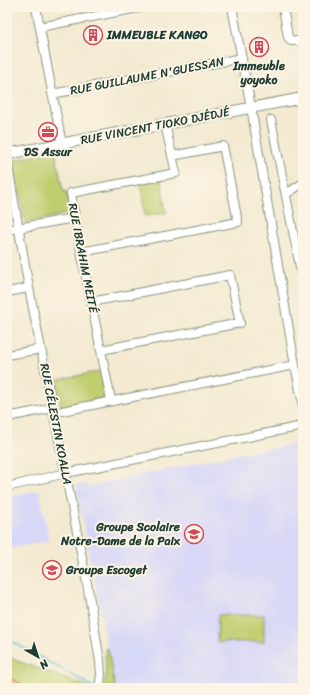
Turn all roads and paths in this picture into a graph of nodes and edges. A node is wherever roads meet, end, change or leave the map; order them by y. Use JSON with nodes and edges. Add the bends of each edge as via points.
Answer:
{"nodes":[{"id":1,"x":36,"y":7,"type":"edge"},
{"id":2,"x":143,"y":7,"type":"edge"},
{"id":3,"x":232,"y":7,"type":"edge"},
{"id":4,"x":283,"y":7,"type":"edge"},
{"id":5,"x":40,"y":27,"type":"junction"},
{"id":6,"x":303,"y":41,"type":"edge"},
{"id":7,"x":242,"y":58,"type":"junction"},
{"id":8,"x":52,"y":94,"type":"junction"},
{"id":9,"x":303,"y":98,"type":"edge"},
{"id":10,"x":251,"y":107,"type":"junction"},
{"id":11,"x":271,"y":120,"type":"dead end"},
{"id":12,"x":166,"y":126,"type":"junction"},
{"id":13,"x":62,"y":144,"type":"junction"},
{"id":14,"x":7,"y":154,"type":"edge"},
{"id":15,"x":172,"y":156,"type":"junction"},
{"id":16,"x":7,"y":161,"type":"edge"},
{"id":17,"x":303,"y":183,"type":"edge"},
{"id":18,"x":286,"y":194,"type":"junction"},
{"id":19,"x":74,"y":218,"type":"junction"},
{"id":20,"x":18,"y":228,"type":"junction"},
{"id":21,"x":7,"y":230,"type":"edge"},
{"id":22,"x":81,"y":252,"type":"junction"},
{"id":23,"x":303,"y":282,"type":"edge"},
{"id":24,"x":29,"y":288,"type":"junction"},
{"id":25,"x":7,"y":292,"type":"edge"},
{"id":26,"x":91,"y":302,"type":"junction"},
{"id":27,"x":41,"y":349,"type":"junction"},
{"id":28,"x":101,"y":350,"type":"junction"},
{"id":29,"x":7,"y":355,"type":"edge"},
{"id":30,"x":295,"y":365,"type":"junction"},
{"id":31,"x":111,"y":400,"type":"junction"},
{"id":32,"x":303,"y":405,"type":"edge"},
{"id":33,"x":53,"y":408,"type":"junction"},
{"id":34,"x":62,"y":410,"type":"dead end"},
{"id":35,"x":7,"y":417,"type":"edge"},
{"id":36,"x":303,"y":426,"type":"edge"},
{"id":37,"x":66,"y":473,"type":"junction"},
{"id":38,"x":7,"y":487,"type":"edge"},
{"id":39,"x":7,"y":683,"type":"edge"},
{"id":40,"x":20,"y":688,"type":"edge"},
{"id":41,"x":99,"y":688,"type":"edge"}],
"edges":[{"from":1,"to":5,"type":"street"},
{"from":2,"to":5,"type":"street"},
{"from":3,"to":7,"type":"street"},
{"from":4,"to":6,"type":"street","via":[[288,37],[291,41]]},
{"from":5,"to":8,"type":"street"},
{"from":7,"to":8,"type":"street","name":"RUE GUILLAUME N'GUESSAN"},
{"from":7,"to":10,"type":"street"},
{"from":8,"to":13,"type":"street"},
{"from":9,"to":10,"type":"street","name":"RUE VINCENT TIOKO DJÉDJÉ"},
{"from":10,"to":12,"type":"street","name":"RUE VINCENT TIOKO DJÉDJÉ"},
{"from":10,"to":30,"type":"street"},
{"from":11,"to":18,"type":"street"},
{"from":12,"to":13,"type":"street","name":"RUE VINCENT TIOKO DJÉDJÉ"},
{"from":12,"to":15,"type":"street","name":"RUE IBRAHIM MEITÉ"},
{"from":13,"to":14,"type":"street","name":"RUE VINCENT TIOKO DJÉDJÉ"},
{"from":15,"to":19,"type":"street","name":"RUE IBRAHIM MEITÉ","via":[[176,173],[71,193]]},
{"from":15,"to":22,"type":"street","via":[[223,146],[238,222]]},
{"from":16,"to":20,"type":"street","name":"RUE CÉLESTIN KOALLA"},
{"from":17,"to":18,"type":"street"},
{"from":18,"to":23,"type":"street"},
{"from":19,"to":20,"type":"street"},
{"from":19,"to":22,"type":"street","name":"RUE IBRAHIM MEITÉ"},
{"from":20,"to":21,"type":"street"},
{"from":20,"to":24,"type":"street","name":"RUE CÉLESTIN KOALLA"},
{"from":22,"to":26,"type":"street","name":"RUE IBRAHIM MEITÉ"},
{"from":24,"to":25,"type":"street"},
{"from":24,"to":27,"type":"street","name":"RUE CÉLESTIN KOALLA"},
{"from":26,"to":28,"type":"street","name":"RUE IBRAHIM MEITÉ"},
{"from":26,"to":28,"type":"street","via":[[230,275],[240,323]]},
{"from":27,"to":29,"type":"street"},
{"from":27,"to":33,"type":"street","name":"RUE CÉLESTIN KOALLA"},
{"from":28,"to":31,"type":"street","name":"RUE IBRAHIM MEITÉ"},
{"from":30,"to":31,"type":"street"},
{"from":30,"to":32,"type":"street"},
{"from":31,"to":34,"type":"street"},
{"from":33,"to":35,"type":"street"},
{"from":33,"to":37,"type":"street","name":"RUE CÉLESTIN KOALLA"},
{"from":36,"to":37,"type":"street"},
{"from":37,"to":38,"type":"street"},
{"from":37,"to":41,"type":"street","name":"RUE CÉLESTIN KOALLA","via":[[100,661]]},
{"from":39,"to":40,"type":"highway"}]}
